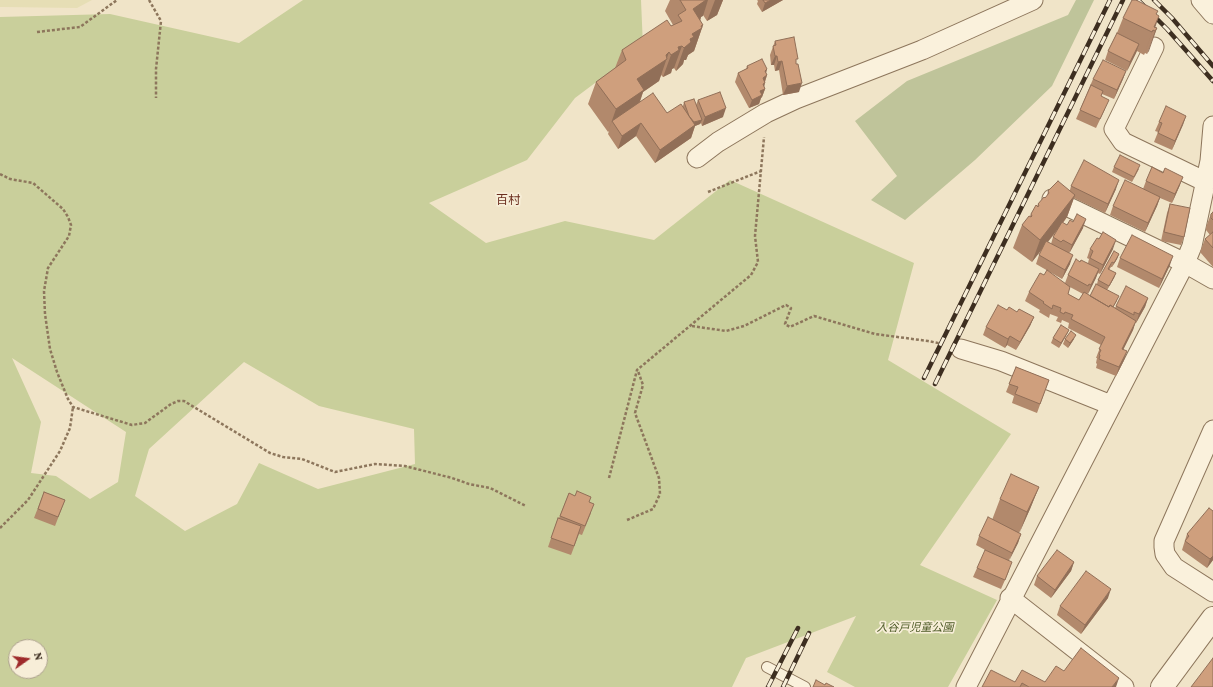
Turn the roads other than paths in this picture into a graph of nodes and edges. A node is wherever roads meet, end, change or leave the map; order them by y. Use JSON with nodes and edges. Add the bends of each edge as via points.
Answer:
{"nodes":[{"id":1,"x":1033,"y":0,"type":"edge"},
{"id":2,"x":1201,"y":0,"type":"edge"},
{"id":3,"x":1213,"y":14,"type":"edge"},
{"id":4,"x":1154,"y":47,"type":"edge"},
{"id":5,"x":1213,"y":126,"type":"edge"},
{"id":6,"x":697,"y":158,"type":"dead end"},
{"id":7,"x":1206,"y":182,"type":"junction"},
{"id":8,"x":1052,"y":199,"type":"edge"},
{"id":9,"x":1185,"y":263,"type":"junction"},
{"id":10,"x":1213,"y":279,"type":"edge"},
{"id":11,"x":961,"y":349,"type":"dead end"},
{"id":12,"x":1112,"y":405,"type":"junction"},
{"id":13,"x":1213,"y":430,"type":"edge"},
{"id":14,"x":1213,"y":592,"type":"edge"},
{"id":15,"x":1010,"y":598,"type":"junction"},
{"id":16,"x":1213,"y":618,"type":"edge"},
{"id":17,"x":767,"y":667,"type":"dead end"},
{"id":18,"x":805,"y":687,"type":"edge"},
{"id":19,"x":966,"y":687,"type":"edge"},
{"id":20,"x":1124,"y":687,"type":"edge"},
{"id":21,"x":1162,"y":687,"type":"edge"}],
"edges":[{"from":1,"to":6,"type":"street","via":[[922,50],[766,113]]},
{"from":2,"to":3,"type":"street"},
{"from":4,"to":7,"type":"street","via":[[1114,128],[1122,142]]},
{"from":5,"to":7,"type":"street"},
{"from":7,"to":9,"type":"street","via":[[1192,246]]},
{"from":8,"to":9,"type":"street"},
{"from":9,"to":10,"type":"street"},
{"from":9,"to":12,"type":"street"},
{"from":11,"to":12,"type":"street","via":[[1001,361]]},
{"from":12,"to":15,"type":"street"},
{"from":13,"to":14,"type":"street","via":[[1164,541],[1165,554],[1174,567]]},
{"from":15,"to":19,"type":"street"},
{"from":15,"to":20,"type":"street"},
{"from":16,"to":21,"type":"street"},
{"from":17,"to":18,"type":"lane"}]}
